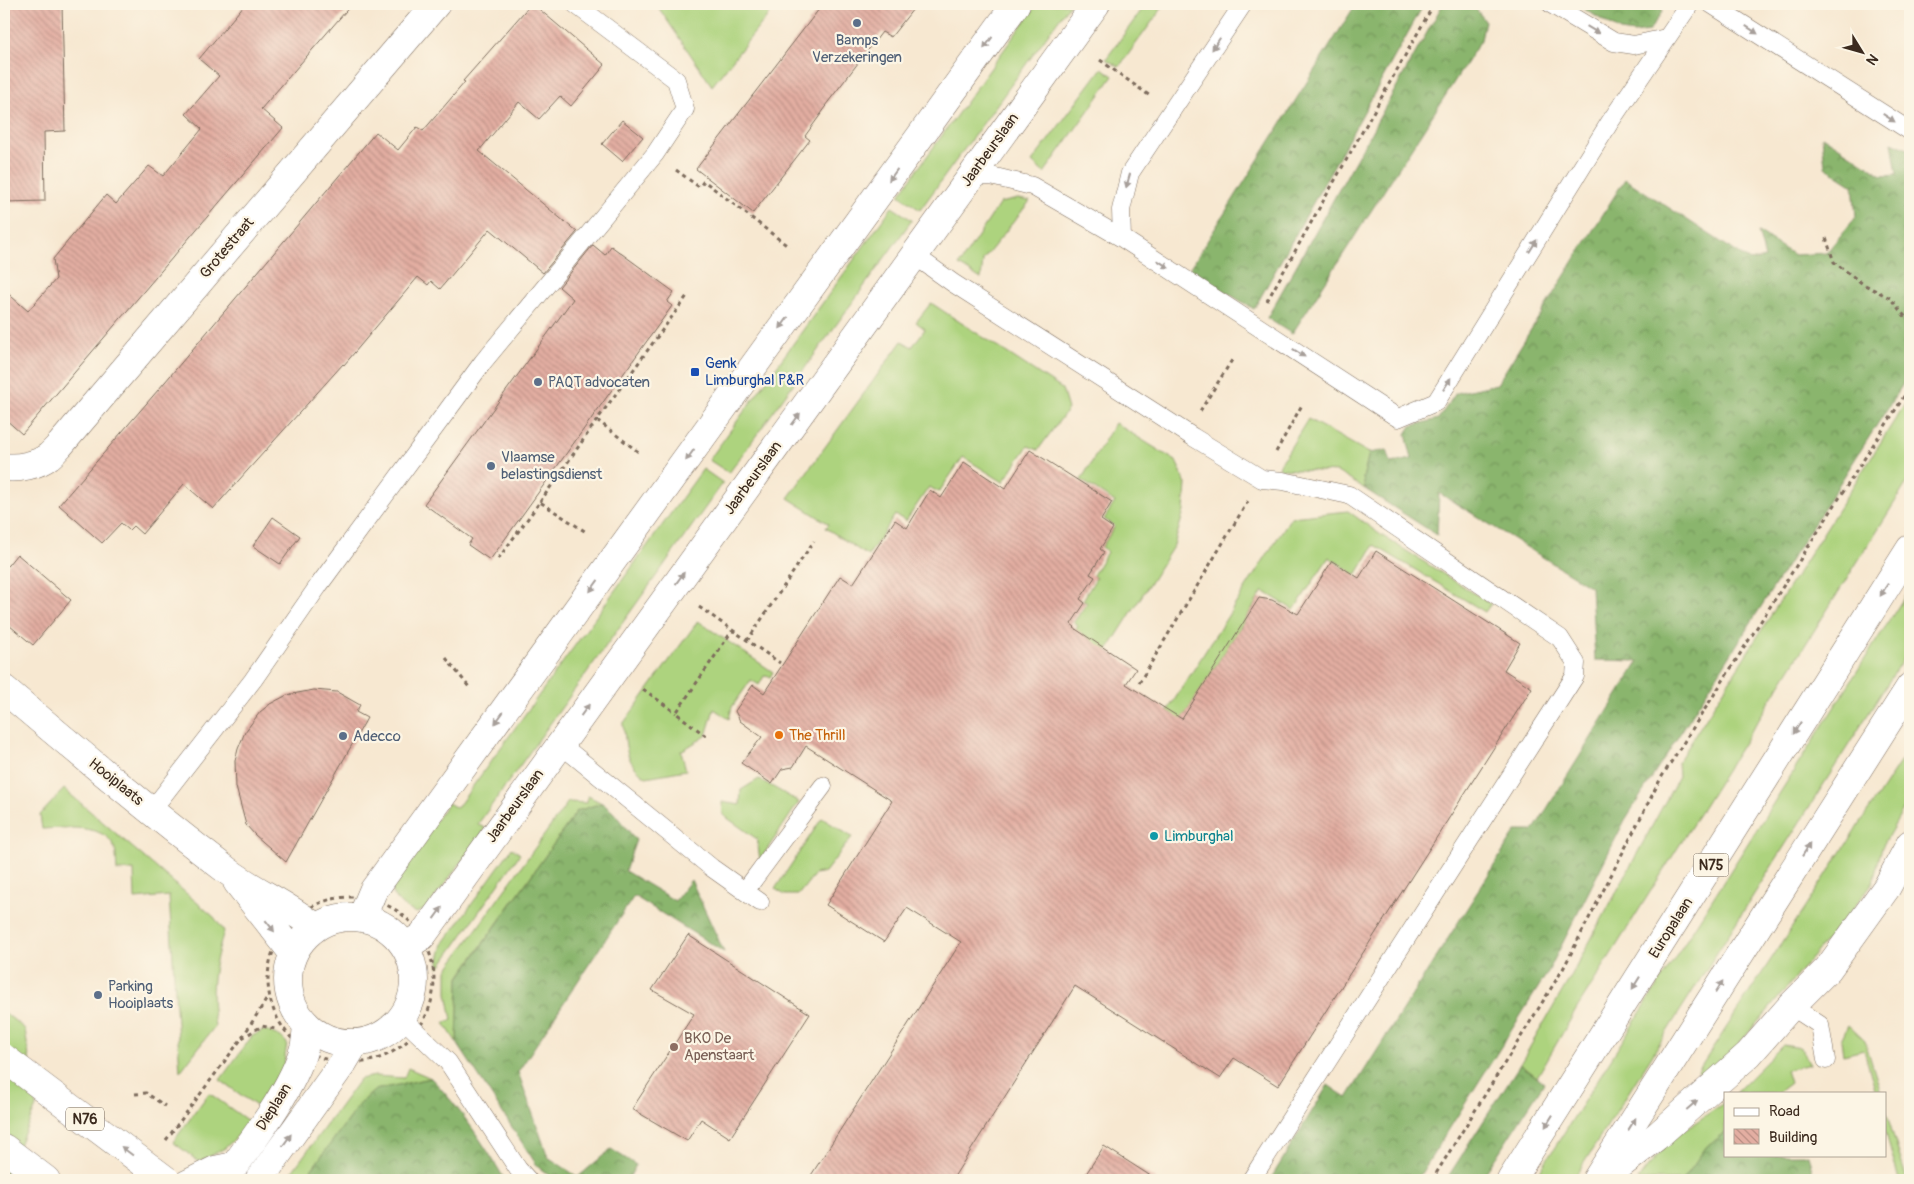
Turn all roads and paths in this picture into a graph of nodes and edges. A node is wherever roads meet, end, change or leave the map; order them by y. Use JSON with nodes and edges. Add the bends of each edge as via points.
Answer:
{"nodes":[{"id":1,"x":436,"y":4,"type":"edge"},
{"id":2,"x":575,"y":4,"type":"edge"},
{"id":3,"x":1016,"y":4,"type":"edge"},
{"id":4,"x":1096,"y":4,"type":"edge"},
{"id":5,"x":1243,"y":4,"type":"edge"},
{"id":6,"x":1434,"y":4,"type":"edge"},
{"id":7,"x":1552,"y":4,"type":"edge"},
{"id":8,"x":1690,"y":4,"type":"edge"},
{"id":9,"x":1711,"y":4,"type":"edge"},
{"id":10,"x":1666,"y":38,"type":"junction"},
{"id":11,"x":1100,"y":60,"type":"dead end"},
{"id":12,"x":1139,"y":88,"type":"dead end"},
{"id":13,"x":1910,"y":132,"type":"edge"},
{"id":14,"x":655,"y":154,"type":"junction"},
{"id":15,"x":970,"y":177,"type":"junction"},
{"id":16,"x":1122,"y":238,"type":"junction"},
{"id":17,"x":1826,"y":238,"type":"dead end"},
{"id":18,"x":789,"y":247,"type":"dead end"},
{"id":19,"x":914,"y":255,"type":"junction"},
{"id":20,"x":687,"y":296,"type":"dead end"},
{"id":21,"x":1265,"y":303,"type":"dead end"},
{"id":22,"x":1910,"y":321,"type":"edge"},
{"id":23,"x":1232,"y":360,"type":"dead end"},
{"id":24,"x":1910,"y":387,"type":"edge"},
{"id":25,"x":1303,"y":404,"type":"dead end"},
{"id":26,"x":597,"y":420,"type":"junction"},
{"id":27,"x":1187,"y":433,"type":"junction"},
{"id":28,"x":641,"y":454,"type":"dead end"},
{"id":29,"x":4,"y":468,"type":"edge"},
{"id":30,"x":1262,"y":479,"type":"junction"},
{"id":31,"x":540,"y":502,"type":"junction"},
{"id":32,"x":586,"y":532,"type":"dead end"},
{"id":33,"x":814,"y":541,"type":"dead end"},
{"id":34,"x":1910,"y":549,"type":"edge"},
{"id":35,"x":498,"y":559,"type":"dead end"},
{"id":36,"x":696,"y":605,"type":"dead end"},
{"id":37,"x":732,"y":631,"type":"junction"},
{"id":38,"x":748,"y":641,"type":"junction"},
{"id":39,"x":446,"y":658,"type":"dead end"},
{"id":40,"x":780,"y":663,"type":"dead end"},
{"id":41,"x":1139,"y":683,"type":"dead end"},
{"id":42,"x":469,"y":687,"type":"dead end"},
{"id":43,"x":1910,"y":687,"type":"edge"},
{"id":44,"x":4,"y":689,"type":"edge"},
{"id":45,"x":643,"y":689,"type":"dead end"},
{"id":46,"x":676,"y":714,"type":"junction"},
{"id":47,"x":706,"y":736,"type":"dead end"},
{"id":48,"x":560,"y":744,"type":"junction"},
{"id":49,"x":823,"y":786,"type":"dead end"},
{"id":50,"x":151,"y":811,"type":"junction"},
{"id":51,"x":1910,"y":844,"type":"edge"},
{"id":52,"x":231,"y":873,"type":"junction"},
{"id":53,"x":745,"y":892,"type":"junction"},
{"id":54,"x":760,"y":902,"type":"dead end"},
{"id":55,"x":362,"y":917,"type":"junction"},
{"id":56,"x":315,"y":927,"type":"junction"},
{"id":57,"x":405,"y":947,"type":"junction"},
{"id":58,"x":293,"y":953,"type":"junction"},
{"id":59,"x":267,"y":974,"type":"dead end"},
{"id":60,"x":268,"y":996,"type":"junction"},
{"id":61,"x":1791,"y":1006,"type":"junction"},
{"id":62,"x":401,"y":1017,"type":"junction"},
{"id":63,"x":295,"y":1028,"type":"junction"},
{"id":64,"x":242,"y":1038,"type":"junction"},
{"id":65,"x":355,"y":1043,"type":"junction"},
{"id":66,"x":4,"y":1058,"type":"edge"},
{"id":67,"x":1826,"y":1060,"type":"dead end"},
{"id":68,"x":135,"y":1094,"type":"dead end"},
{"id":69,"x":165,"y":1106,"type":"dead end"},
{"id":70,"x":4,"y":1148,"type":"edge"},
{"id":71,"x":160,"y":1148,"type":"dead end"},
{"id":72,"x":231,"y":1170,"type":"edge"},
{"id":73,"x":46,"y":1180,"type":"edge"},
{"id":74,"x":166,"y":1180,"type":"edge"},
{"id":75,"x":184,"y":1180,"type":"edge"},
{"id":76,"x":259,"y":1180,"type":"edge"},
{"id":77,"x":528,"y":1180,"type":"edge"},
{"id":78,"x":1250,"y":1180,"type":"edge"},
{"id":79,"x":1432,"y":1180,"type":"edge"},
{"id":80,"x":1511,"y":1180,"type":"edge"},
{"id":81,"x":1596,"y":1180,"type":"edge"},
{"id":82,"x":1601,"y":1180,"type":"edge"}],
"edges":[{"from":1,"to":29,"type":"main road","name":"Grotestraat","via":[[49,457],[13,469]]},
{"from":2,"to":14,"type":"lane","via":[[676,80],[685,109]]},
{"from":3,"to":55,"type":"main road","one_way":true,"via":[[373,892]]},
{"from":4,"to":15,"type":"main road","name":"Jaarbeurslaan"},
{"from":5,"to":16,"type":"lane","one_way":true,"via":[[1130,173],[1121,210]]},
{"from":6,"to":21,"type":"path"},
{"from":7,"to":10,"type":"lane","one_way":true,"via":[[1614,42],[1634,45]]},
{"from":8,"to":10,"type":"lane"},
{"from":9,"to":13,"type":"lane","one_way":true},
{"from":16,"to":10,"type":"lane","one_way":true,"via":[[1398,418],[1436,402]]},
{"from":11,"to":12,"type":"path"},
{"from":14,"to":18,"type":"path","via":[[699,188],[704,181]]},
{"from":14,"to":50,"type":"lane","via":[[483,362],[318,585],[253,680]]},
{"from":15,"to":16,"type":"lane","via":[[991,176],[1027,184]]},
{"from":15,"to":19,"type":"main road","name":"Jaarbeurslaan"},
{"from":17,"to":22,"type":"path","via":[[1834,262],[1863,284],[1890,298]]},
{"from":19,"to":27,"type":"lane"},
{"from":48,"to":19,"type":"main road","name":"Jaarbeurslaan","one_way":true},
{"from":20,"to":26,"type":"path"},
{"from":23,"to":27,"type":"path"},
{"from":24,"to":79,"type":"path","via":[[1661,778],[1563,969]]},
{"from":25,"to":30,"type":"path"},
{"from":26,"to":28,"type":"path"},
{"from":26,"to":31,"type":"path"},
{"from":27,"to":30,"type":"lane"},
{"from":30,"to":41,"type":"path"},
{"from":30,"to":78,"type":"lane","via":[[1350,495],[1560,638],[1576,663],[1574,676]]},
{"from":31,"to":32,"type":"path"},
{"from":31,"to":35,"type":"path"},
{"from":33,"to":38,"type":"path"},
{"from":34,"to":80,"type":"main road","name":"Europalaan","number":"N75","one_way":true},
{"from":36,"to":37,"type":"path"},
{"from":37,"to":38,"type":"path"},
{"from":37,"to":46,"type":"path"},
{"from":38,"to":40,"type":"path"},
{"from":39,"to":42,"type":"path"},
{"from":81,"to":43,"type":"main road","one_way":true},
{"from":44,"to":50,"type":"main road","name":"Hooiplaats"},
{"from":45,"to":46,"type":"path"},
{"from":46,"to":47,"type":"path"},
{"from":48,"to":53,"type":"lane"},
{"from":57,"to":48,"type":"main road","name":"Jaarbeurslaan","one_way":true,"via":[[422,936]]},
{"from":49,"to":53,"type":"lane"},
{"from":50,"to":52,"type":"main road","name":"Hooiplaats"},
{"from":51,"to":61,"type":"main road","via":[[1888,887],[1828,969]]},
{"from":52,"to":56,"type":"main road","name":"Hooiplaats","via":[[298,913]]},
{"from":52,"to":58,"type":"main road","name":"Hooiplaats","one_way":true},
{"from":53,"to":54,"type":"lane"},
{"from":55,"to":56,"type":"main road","via":[[341,917]]},
{"from":55,"to":57,"type":"main road","via":[[380,923]]},
{"from":56,"to":58,"type":"main road"},
{"from":57,"to":62,"type":"main road","via":[[414,983],[410,1001]]},
{"from":58,"to":63,"type":"main road","via":[[288,991],[295,1010]]},
{"from":59,"to":60,"type":"path"},
{"from":60,"to":63,"type":"path","via":[[275,1018]]},
{"from":60,"to":64,"type":"path"},
{"from":61,"to":67,"type":"lane","via":[[1820,1026]]},
{"from":82,"to":61,"type":"main road","one_way":true,"via":[[1656,1137],[1749,1054]]},
{"from":62,"to":65,"type":"main road","via":[[389,1030]]},
{"from":62,"to":77,"type":"lane","via":[[448,1062]]},
{"from":63,"to":64,"type":"path","via":[[262,1026]]},
{"from":63,"to":65,"type":"main road","via":[[338,1042]]},
{"from":63,"to":72,"type":"main road","name":"Dieplaan","via":[[304,1048],[291,1079]]},
{"from":64,"to":71,"type":"path"},
{"from":76,"to":65,"type":"main road","name":"Dieplaan","one_way":true},
{"from":74,"to":66,"type":"main road","number":"N76","one_way":true,"bridge":true},
{"from":68,"to":69,"type":"path","via":[[146,1093]]},
{"from":70,"to":73,"type":"main road"},
{"from":72,"to":75,"type":"lane","via":[[214,1165]]}]}
